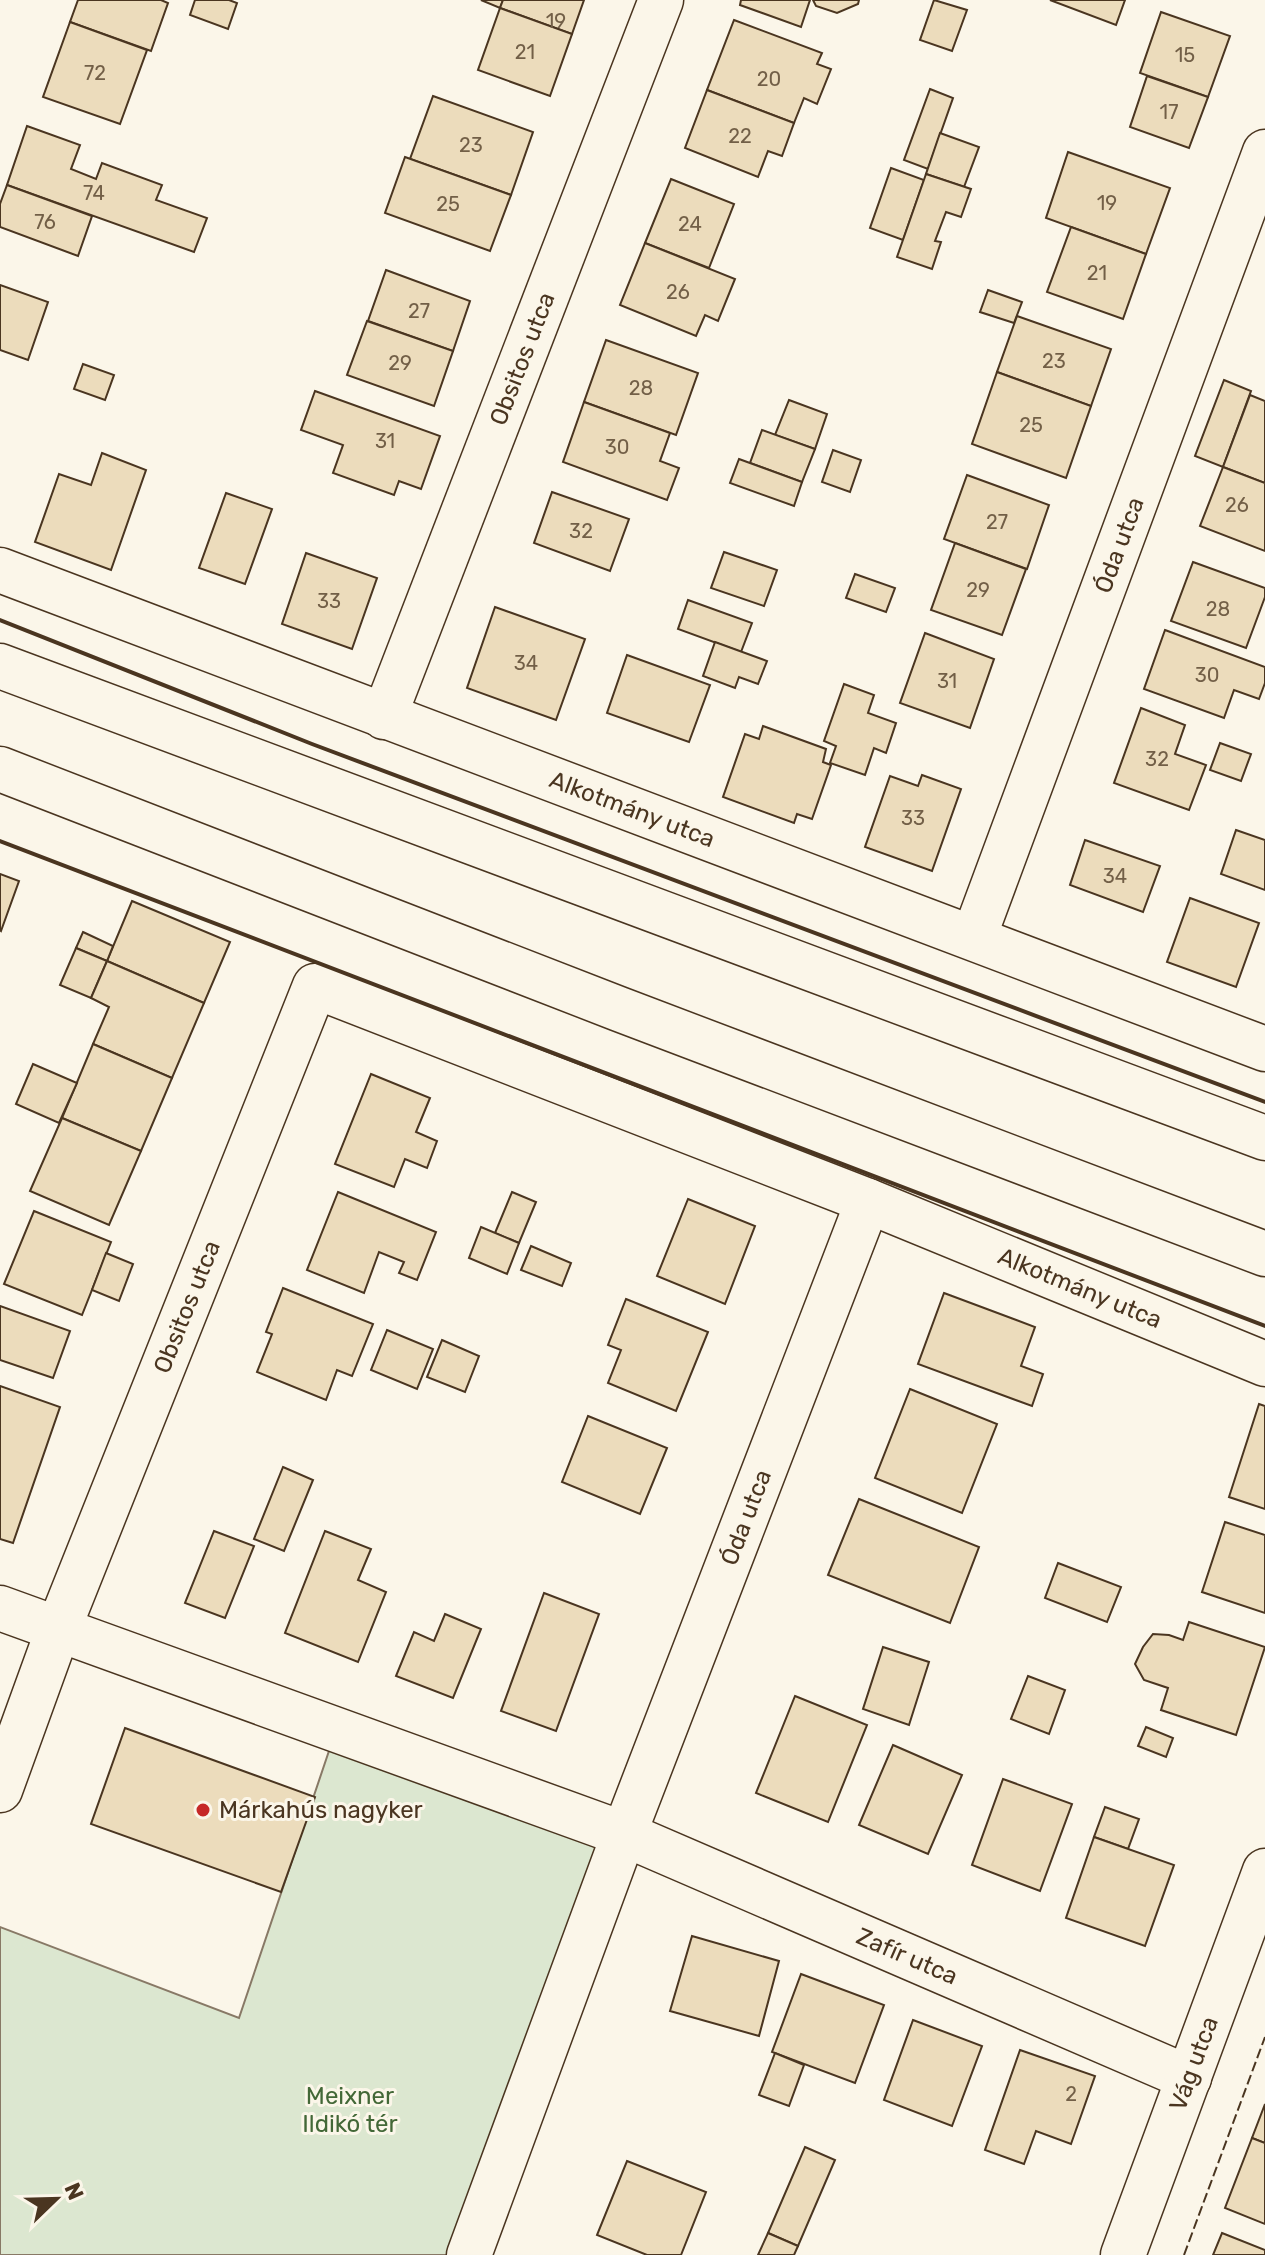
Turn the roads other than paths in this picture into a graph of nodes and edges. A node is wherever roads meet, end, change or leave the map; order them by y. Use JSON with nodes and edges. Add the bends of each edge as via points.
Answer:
{"nodes":[{"id":1,"x":661,"y":0,"type":"edge"},
{"id":2,"x":1265,"y":152,"type":"edge"},
{"id":3,"x":0,"y":570,"type":"edge"},
{"id":4,"x":0,"y":666,"type":"edge"},
{"id":5,"x":384,"y":717,"type":"junction"},
{"id":6,"x":0,"y":769,"type":"edge"},
{"id":7,"x":974,"y":937,"type":"junction"},
{"id":8,"x":315,"y":986,"type":"joint"},
{"id":9,"x":1265,"y":1049,"type":"edge"},
{"id":10,"x":1265,"y":1138,"type":"edge"},
{"id":11,"x":868,"y":1201,"type":"junction"},
{"id":12,"x":1265,"y":1254,"type":"edge"},
{"id":13,"x":1265,"y":1364,"type":"edge"},
{"id":14,"x":0,"y":1608,"type":"edge"},
{"id":15,"x":58,"y":1630,"type":"junction"},
{"id":16,"x":0,"y":1790,"type":"edge"},
{"id":17,"x":624,"y":1834,"type":"junction"},
{"id":18,"x":1265,"y":1871,"type":"edge"},
{"id":19,"x":1189,"y":2078,"type":"junction"},
{"id":20,"x":469,"y":2255,"type":"edge"},
{"id":21,"x":1123,"y":2255,"type":"edge"}],
"edges":[{"from":1,"to":5,"type":"street","name":"Obsitos utca"},
{"from":2,"to":7,"type":"street","name":"Óda utca"},
{"from":3,"to":5,"type":"street","name":"Alkotmány utca"},
{"from":4,"to":10,"type":"street"},
{"from":5,"to":7,"type":"street","name":"Alkotmány utca"},
{"from":6,"to":12,"type":"street"},
{"from":7,"to":9,"type":"street","name":"Alkotmány utca"},
{"from":8,"to":11,"type":"street","name":"Alkotmány utca"},
{"from":8,"to":15,"type":"street","name":"Obsitos utca"},
{"from":11,"to":13,"type":"street","name":"Alkotmány utca"},
{"from":11,"to":17,"type":"street","name":"Óda utca"},
{"from":14,"to":15,"type":"street"},
{"from":15,"to":16,"type":"street"},
{"from":15,"to":17,"type":"street"},
{"from":17,"to":19,"type":"street","name":"Zafír utca"},
{"from":17,"to":20,"type":"street"},
{"from":18,"to":19,"type":"street","name":"Vág utca"},
{"from":19,"to":21,"type":"street","name":"Vág utca"}]}
